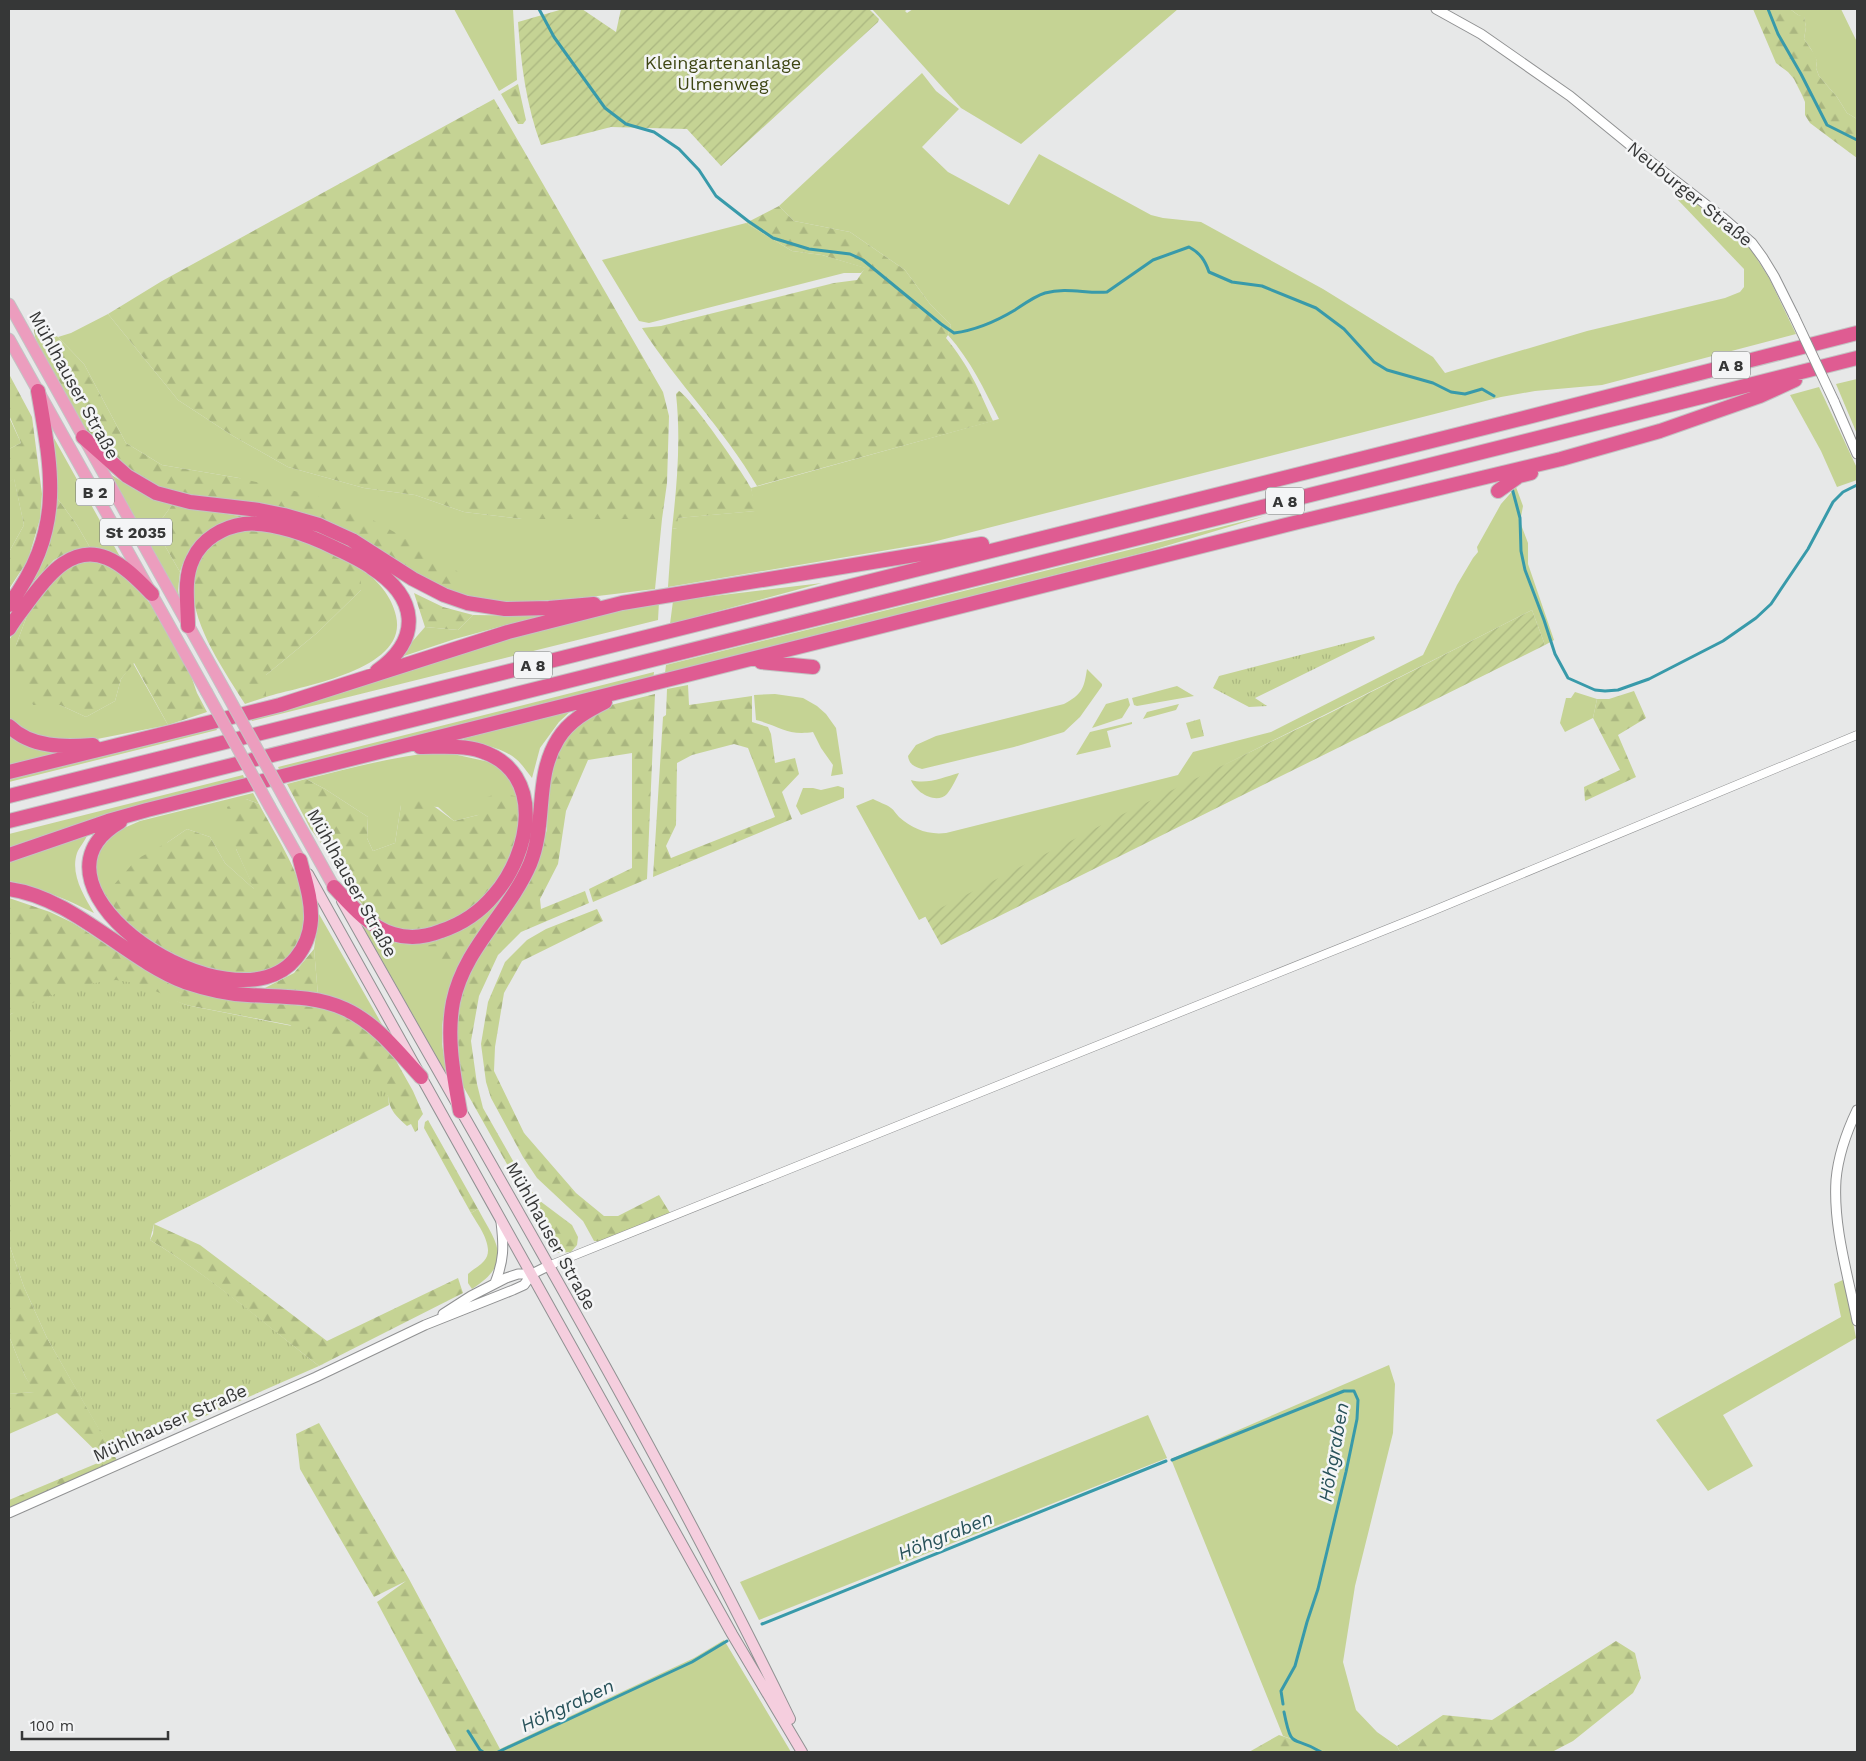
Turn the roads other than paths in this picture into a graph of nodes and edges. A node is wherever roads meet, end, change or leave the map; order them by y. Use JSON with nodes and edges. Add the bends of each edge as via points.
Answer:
{"nodes":[{"id":1,"x":1436,"y":9,"type":"edge"},
{"id":2,"x":9,"y":304,"type":"edge"},
{"id":3,"x":1857,"y":333,"type":"edge"},
{"id":4,"x":9,"y":339,"type":"edge"},
{"id":5,"x":1857,"y":358,"type":"edge"},
{"id":6,"x":1827,"y":365,"type":"junction"},
{"id":7,"x":38,"y":390,"type":"junction"},
{"id":8,"x":83,"y":437,"type":"junction"},
{"id":9,"x":1857,"y":454,"type":"edge"},
{"id":10,"x":1561,"y":459,"type":"junction"},
{"id":11,"x":1498,"y":491,"type":"dead end"},
{"id":12,"x":1057,"y":534,"type":"junction"},
{"id":13,"x":152,"y":594,"type":"junction"},
{"id":14,"x":622,"y":603,"type":"junction"},
{"id":15,"x":9,"y":604,"type":"edge"},
{"id":16,"x":188,"y":626,"type":"junction"},
{"id":17,"x":9,"y":629,"type":"edge"},
{"id":18,"x":740,"y":663,"type":"junction"},
{"id":19,"x":812,"y":667,"type":"dead end"},
{"id":20,"x":362,"y":680,"type":"junction"},
{"id":21,"x":639,"y":688,"type":"junction"},
{"id":22,"x":9,"y":726,"type":"edge"},
{"id":23,"x":1857,"y":736,"type":"edge"},
{"id":24,"x":134,"y":742,"type":"junction"},
{"id":25,"x":390,"y":749,"type":"junction"},
{"id":26,"x":9,"y":772,"type":"edge"},
{"id":27,"x":9,"y":796,"type":"edge"},
{"id":28,"x":147,"y":810,"type":"junction"},
{"id":29,"x":9,"y":821,"type":"edge"},
{"id":30,"x":9,"y":854,"type":"edge"},
{"id":31,"x":300,"y":860,"type":"junction"},
{"id":32,"x":334,"y":887,"type":"junction"},
{"id":33,"x":9,"y":888,"type":"edge"},
{"id":34,"x":421,"y":1077,"type":"junction"},
{"id":35,"x":1857,"y":1110,"type":"edge"},
{"id":36,"x":460,"y":1111,"type":"junction"},
{"id":37,"x":500,"y":1220,"type":"junction"},
{"id":38,"x":548,"y":1266,"type":"junction"},
{"id":39,"x":532,"y":1274,"type":"junction"},
{"id":40,"x":494,"y":1283,"type":"junction"},
{"id":41,"x":1857,"y":1321,"type":"edge"},
{"id":42,"x":425,"y":1325,"type":"junction"},
{"id":43,"x":9,"y":1513,"type":"edge"},
{"id":44,"x":804,"y":1752,"type":"edge"}],
"edges":[{"from":1,"to":9,"type":"street","name":"Neuburger Straße","bridge":true,"via":[[1481,34],[1570,96],[1752,243],[1774,276],[1794,316]]},
{"from":2,"to":8,"type":"main road","name":"Mühlhauser Straße"},
{"from":3,"to":12,"type":"highway","number":"A 8"},
{"from":4,"to":7,"type":"main road","name":"Mühlhauser Straße","number":"B 2"},
{"from":5,"to":6,"type":"highway","number":"A 8"},
{"from":6,"to":10,"type":"highway","via":[[1716,412]]},
{"from":6,"to":29,"type":"highway","number":"A 8"},
{"from":7,"to":13,"type":"main road","name":"Mühlhauser Straße","number":"B 2"},
{"from":7,"to":15,"type":"highway","via":[[50,460],[50,508],[40,550],[28,576]]},
{"from":8,"to":14,"type":"highway","via":[[127,476],[156,493],[190,502],[284,515],[319,526],[352,540],[413,579],[466,603],[526,609]]},
{"from":8,"to":16,"type":"main road","name":"Mühlhauser Straße","number":"St 2035"},
{"from":10,"to":11,"type":"highway","via":[[1545,469],[1519,476]]},
{"from":10,"to":18,"type":"highway"},
{"from":12,"to":14,"type":"highway"},
{"from":12,"to":27,"type":"highway","number":"A 8"},
{"from":13,"to":17,"type":"highway","via":[[106,558],[75,557],[54,570],[41,584]]},
{"from":13,"to":31,"type":"main road","name":"Mühlhauser Straße","number":"B 2","bridge":true},
{"from":14,"to":20,"type":"highway","via":[[508,632]]},
{"from":16,"to":20,"type":"highway","via":[[187,574],[201,545],[214,534],[253,524],[314,537],[373,568],[399,592],[406,604],[409,627],[403,643],[388,662]]},
{"from":16,"to":32,"type":"main road","name":"Mühlhauser Straße","number":"St 2035","bridge":true},
{"from":18,"to":19,"type":"highway"},
{"from":18,"to":21,"type":"highway"},
{"from":20,"to":24,"type":"highway","via":[[280,705]]},
{"from":21,"to":25,"type":"highway"},
{"from":21,"to":36,"type":"highway","via":[[578,717],[550,754],[542,784],[539,829],[530,863],[510,899],[476,946],[456,991],[450,1043]]},
{"from":22,"to":24,"type":"highway","via":[[30,740],[49,745]]},
{"from":23,"to":38,"type":"street","via":[[1430,912]]},
{"from":24,"to":26,"type":"highway"},
{"from":25,"to":28,"type":"highway"},
{"from":25,"to":32,"type":"highway","via":[[469,748],[489,754],[501,762],[516,778],[524,799],[526,822],[519,852],[502,884],[485,905],[461,922],[425,936],[405,937],[376,927]]},
{"from":28,"to":30,"type":"highway"},
{"from":28,"to":31,"type":"highway","via":[[115,825],[98,839],[88,865],[92,888],[106,909],[138,940],[199,973],[253,981],[274,976],[291,964],[303,948],[310,930],[310,906]]},
{"from":31,"to":34,"type":"main road","name":"Mühlhauser Straße","number":"St 2035"},
{"from":32,"to":36,"type":"main road","name":"Mühlhauser Straße","number":"St 2035"},
{"from":33,"to":34,"type":"highway","via":[[66,910],[150,964],[187,982],[231,994],[314,1000],[345,1009],[374,1028]]},
{"from":34,"to":37,"type":"main road","name":"Mühlhauser Straße","number":"St 2035"},
{"from":35,"to":41,"type":"street","via":[[1842,1151],[1836,1180],[1839,1230]]},
{"from":36,"to":38,"type":"main road","name":"Mühlhauser Straße","number":"St 2035"},
{"from":37,"to":39,"type":"main road","name":"Mühlhauser Straße","number":"St 2035"},
{"from":37,"to":40,"type":"street","via":[[504,1253]]},
{"from":38,"to":39,"type":"street"},
{"from":38,"to":44,"type":"main road","name":"Mühlhauser Straße","number":"St 2035","via":[[746,1629]]},
{"from":39,"to":40,"type":"street","name":"Mühlhauser Straße","via":[[518,1274]]},
{"from":39,"to":42,"type":"street","name":"Mühlhauser Straße","via":[[524,1285]]},
{"from":39,"to":44,"type":"main road","name":"Mühlhauser Straße","number":"St 2035","via":[[732,1634]]},
{"from":40,"to":42,"type":"street","name":"Mühlhauser Straße"},
{"from":42,"to":43,"type":"street","name":"Mühlhauser Straße"}]}
